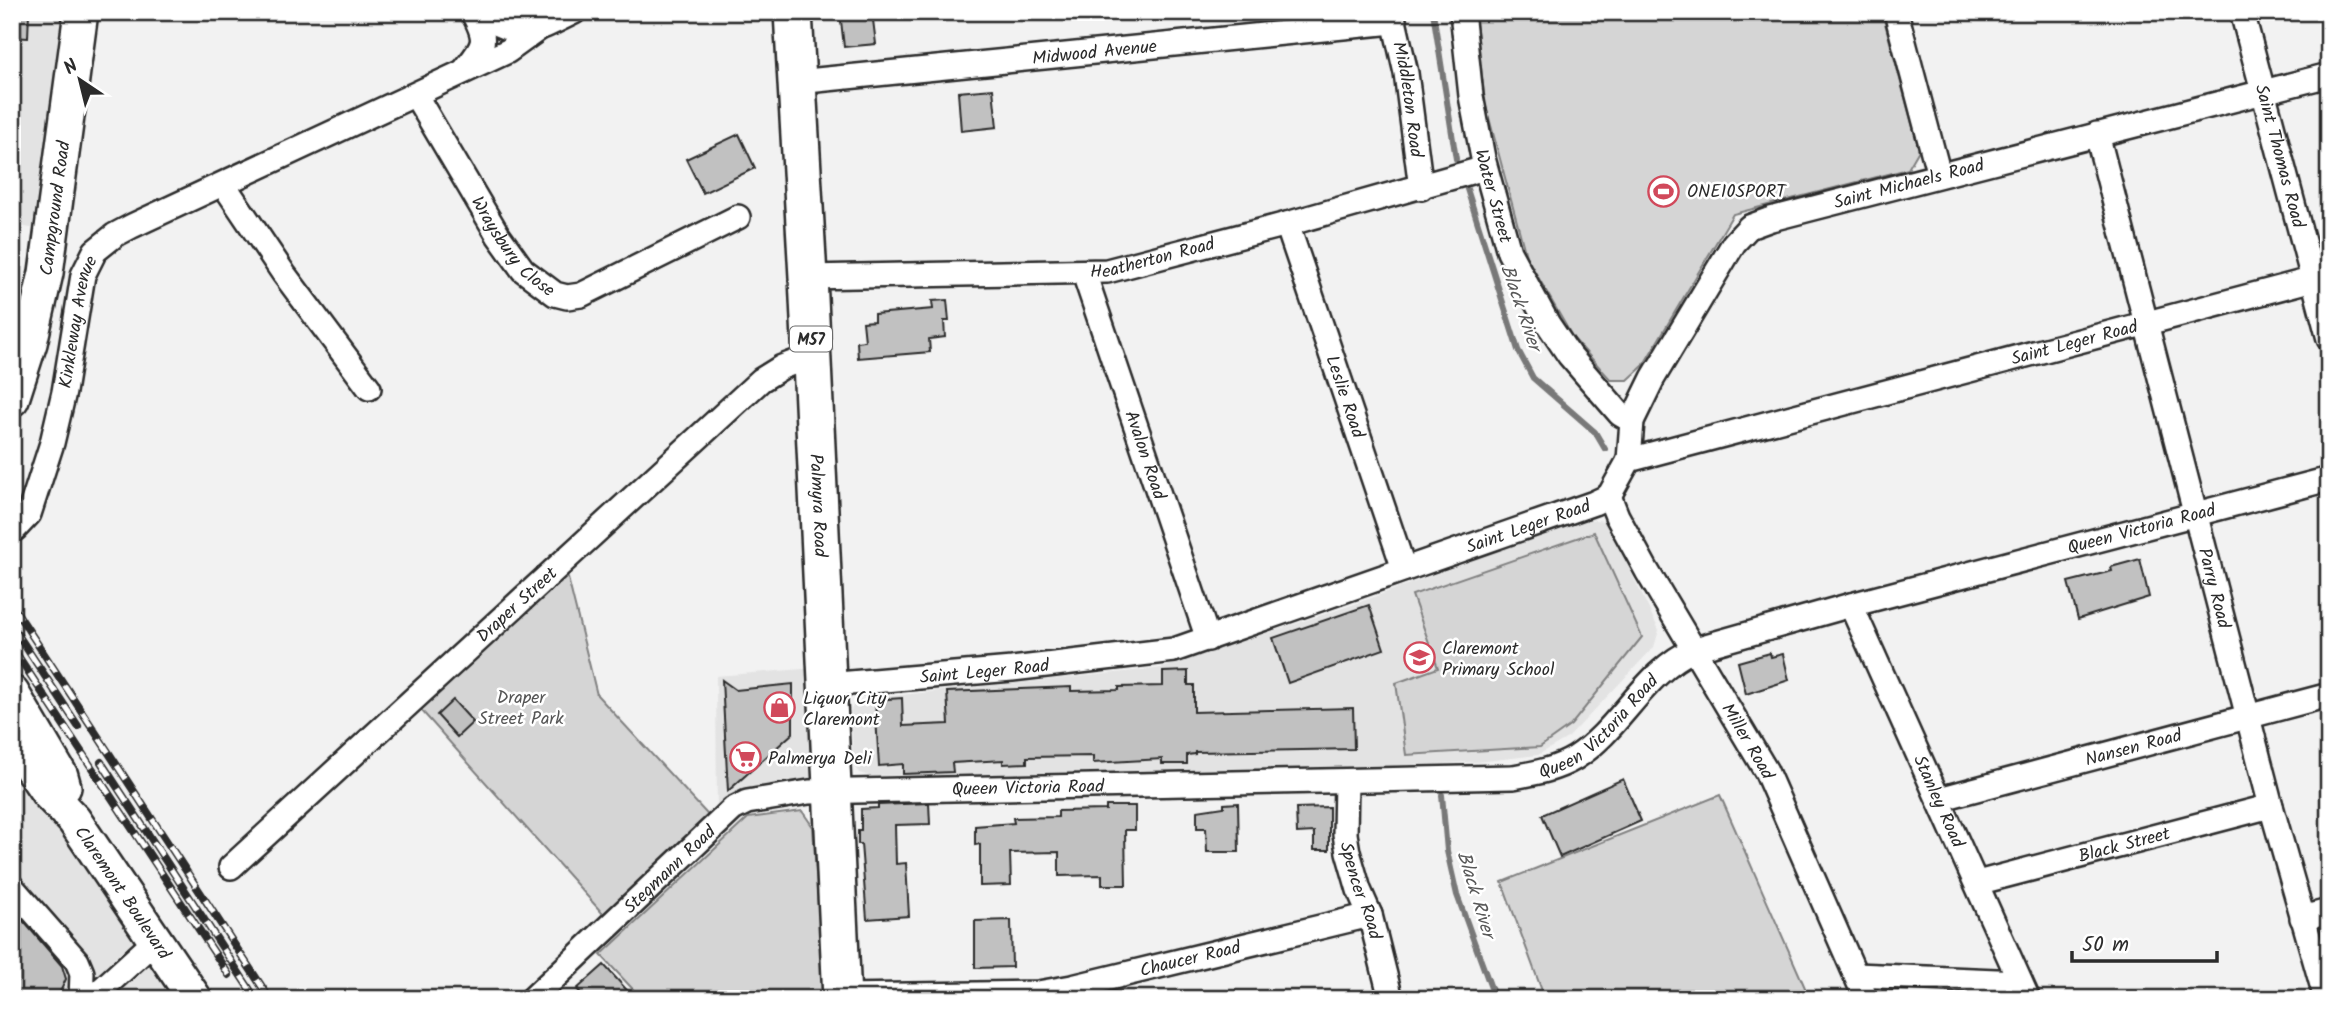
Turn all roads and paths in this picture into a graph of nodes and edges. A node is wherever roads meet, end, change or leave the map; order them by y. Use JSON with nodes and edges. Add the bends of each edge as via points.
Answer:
{"nodes":[{"id":1,"x":82,"y":12,"type":"edge"},
{"id":2,"x":574,"y":12,"type":"edge"},
{"id":3,"x":793,"y":12,"type":"edge"},
{"id":4,"x":1462,"y":12,"type":"edge"},
{"id":5,"x":1896,"y":12,"type":"edge"},
{"id":6,"x":2242,"y":12,"type":"edge"},
{"id":7,"x":472,"y":13,"type":"edge"},
{"id":8,"x":1392,"y":17,"type":"edge"},
{"id":9,"x":537,"y":30,"type":"junction"},
{"id":10,"x":462,"y":73,"type":"junction"},
{"id":11,"x":2329,"y":75,"type":"edge"},
{"id":12,"x":797,"y":82,"type":"junction"},
{"id":13,"x":2263,"y":92,"type":"junction"},
{"id":14,"x":415,"y":96,"type":"junction"},
{"id":15,"x":2097,"y":134,"type":"junction"},
{"id":16,"x":1485,"y":168,"type":"junction"},
{"id":17,"x":1939,"y":175,"type":"junction"},
{"id":18,"x":224,"y":185,"type":"junction"},
{"id":19,"x":1421,"y":188,"type":"junction"},
{"id":20,"x":738,"y":217,"type":"dead end"},
{"id":21,"x":1287,"y":224,"type":"junction"},
{"id":22,"x":1084,"y":273,"type":"junction"},
{"id":23,"x":808,"y":277,"type":"junction"},
{"id":24,"x":2321,"y":277,"type":"edge"},
{"id":25,"x":2147,"y":325,"type":"junction"},
{"id":26,"x":2329,"y":339,"type":"edge"},
{"id":27,"x":811,"y":356,"type":"junction"},
{"id":28,"x":369,"y":388,"type":"dead end"},
{"id":29,"x":12,"y":400,"type":"edge"},
{"id":30,"x":1632,"y":421,"type":"junction"},
{"id":31,"x":1629,"y":460,"type":"junction"},
{"id":32,"x":2329,"y":479,"type":"edge"},
{"id":33,"x":1609,"y":496,"type":"junction"},
{"id":34,"x":2196,"y":514,"type":"junction"},
{"id":35,"x":15,"y":529,"type":"dead end"},
{"id":36,"x":1404,"y":569,"type":"junction"},
{"id":37,"x":1851,"y":605,"type":"junction"},
{"id":38,"x":1208,"y":639,"type":"junction"},
{"id":39,"x":1695,"y":649,"type":"junction"},
{"id":40,"x":827,"y":685,"type":"junction"},
{"id":41,"x":12,"y":692,"type":"edge"},
{"id":42,"x":2329,"y":695,"type":"edge"},
{"id":43,"x":2249,"y":716,"type":"junction"},
{"id":44,"x":12,"y":740,"type":"edge"},
{"id":45,"x":1346,"y":781,"type":"junction"},
{"id":46,"x":833,"y":792,"type":"junction"},
{"id":47,"x":1939,"y":799,"type":"junction"},
{"id":48,"x":2271,"y":806,"type":"junction"},
{"id":49,"x":74,"y":820,"type":"junction"},
{"id":50,"x":231,"y":867,"type":"dead end"},
{"id":51,"x":1977,"y":883,"type":"junction"},
{"id":52,"x":12,"y":887,"type":"edge"},
{"id":53,"x":2329,"y":911,"type":"edge"},
{"id":54,"x":1370,"y":915,"type":"junction"},
{"id":55,"x":2302,"y":918,"type":"junction"},
{"id":56,"x":155,"y":941,"type":"junction"},
{"id":57,"x":1856,"y":975,"type":"junction"},
{"id":58,"x":2024,"y":990,"type":"edge"},
{"id":59,"x":842,"y":997,"type":"edge"},
{"id":60,"x":82,"y":999,"type":"edge"},
{"id":61,"x":91,"y":999,"type":"edge"},
{"id":62,"x":195,"y":999,"type":"edge"},
{"id":63,"x":531,"y":999,"type":"edge"},
{"id":64,"x":1391,"y":999,"type":"edge"},
{"id":65,"x":1866,"y":999,"type":"edge"},
{"id":66,"x":2326,"y":999,"type":"edge"}],
"edges":[{"from":1,"to":29,"type":"street","name":"Campground Road","via":[[46,272]]},
{"from":2,"to":9,"type":"street","name":"Kinkleway Avenue"},
{"from":3,"to":12,"type":"main road","name":"Palmyra Road","number":"M57"},
{"from":4,"to":16,"type":"street","name":"Water Street"},
{"from":5,"to":17,"type":"street"},
{"from":6,"to":13,"type":"street","name":"Saint Thomas Road"},
{"from":7,"to":9,"type":"street","via":[[518,32]]},
{"from":7,"to":10,"type":"street","name":"Kinkleway Avenue","via":[[483,33],[483,44]]},
{"from":8,"to":12,"type":"street","name":"Midwood Avenue"},
{"from":8,"to":19,"type":"street","name":"Middleton Road","via":[[1405,65]]},
{"from":9,"to":10,"type":"street","name":"Kinkleway Avenue","via":[[508,51]]},
{"from":10,"to":14,"type":"street","name":"Kinkleway Avenue"},
{"from":11,"to":13,"type":"street","name":"Saint Michaels Road"},
{"from":12,"to":23,"type":"main road","name":"Palmyra Road","number":"M57"},
{"from":13,"to":15,"type":"street","name":"Saint Michaels Road"},
{"from":13,"to":24,"type":"street","name":"Saint Thomas Road"},
{"from":14,"to":18,"type":"street","name":"Kinkleway Avenue"},
{"from":14,"to":20,"type":"street","name":"Wraysbury Close","via":[[498,235],[523,270],[555,294],[581,295]]},
{"from":15,"to":17,"type":"street","name":"Saint Michaels Road"},
{"from":15,"to":25,"type":"street","name":"Parry Road"},
{"from":16,"to":19,"type":"street","name":"Heatherton Road"},
{"from":16,"to":30,"type":"street","name":"Water Street","via":[[1509,252],[1548,324],[1616,410]]},
{"from":17,"to":30,"type":"street","name":"Saint Michaels Road","via":[[1771,219],[1745,231],[1685,324]]},
{"from":18,"to":28,"type":"street"},
{"from":18,"to":35,"type":"street","name":"Kinkleway Avenue","via":[[132,226],[95,251],[83,275],[52,443],[29,514]]},
{"from":19,"to":21,"type":"street","name":"Heatherton Road"},
{"from":21,"to":22,"type":"street","name":"Heatherton Road"},
{"from":21,"to":36,"type":"street","name":"Leslie Road"},
{"from":22,"to":23,"type":"street","name":"Heatherton Road"},
{"from":22,"to":38,"type":"street","name":"Avalon Road"},
{"from":23,"to":27,"type":"main road","name":"Palmyra Road","number":"M57"},
{"from":24,"to":25,"type":"street","name":"Saint Leger Road"},
{"from":24,"to":26,"type":"street","name":"Saint Thomas Road"},
{"from":25,"to":31,"type":"street","name":"Saint Leger Road"},
{"from":25,"to":34,"type":"street","name":"Parry Road"},
{"from":27,"to":40,"type":"main road","name":"Palmyra Road","number":"M57"},
{"from":27,"to":50,"type":"street","name":"Draper Street","via":[[761,380]]},
{"from":30,"to":31,"type":"street","name":"Saint Michaels Road"},
{"from":31,"to":33,"type":"street","name":"Saint Leger Road"},
{"from":32,"to":34,"type":"street","name":"Queen Victoria Road"},
{"from":33,"to":36,"type":"street","name":"Saint Leger Road"},
{"from":33,"to":39,"type":"street","name":"Miller Road","via":[[1647,571]]},
{"from":34,"to":37,"type":"street","name":"Queen Victoria Road"},
{"from":34,"to":43,"type":"street","name":"Parry Road"},
{"from":36,"to":38,"type":"street","name":"Saint Leger Road"},
{"from":37,"to":39,"type":"street","name":"Queen Victoria Road"},
{"from":37,"to":47,"type":"street","name":"Stanley Road"},
{"from":38,"to":40,"type":"street","name":"Saint Leger Road","via":[[1157,654]]},
{"from":39,"to":45,"type":"street","name":"Queen Victoria Road","via":[[1665,667],[1598,739],[1558,766],[1513,777]]},
{"from":39,"to":57,"type":"street","name":"Miller Road","via":[[1766,771]]},
{"from":40,"to":46,"type":"main road","name":"Palmyra Road","number":"M57"},
{"from":41,"to":49,"type":"street","name":"Claremont Boulevard","via":[[61,776]]},
{"from":42,"to":43,"type":"street","name":"Nansen Road"},
{"from":43,"to":47,"type":"street","name":"Nansen Road"},
{"from":43,"to":48,"type":"street","name":"Parry Road"},
{"from":44,"to":49,"type":"street","name":"Claremont Boulevard","via":[[48,793]]},
{"from":45,"to":46,"type":"street","name":"Queen Victoria Road"},
{"from":45,"to":54,"type":"street","name":"Spencer Road","via":[[1348,852]]},
{"from":46,"to":59,"type":"main road","name":"Palmyra Road","number":"M57"},
{"from":46,"to":63,"type":"street","name":"Stegmann Road","via":[[778,795],[733,809]]},
{"from":47,"to":51,"type":"street","name":"Stanley Road"},
{"from":48,"to":51,"type":"street","name":"Black Street"},
{"from":48,"to":55,"type":"street","name":"Parry Road"},
{"from":49,"to":56,"type":"street","name":"Claremont Boulevard"},
{"from":51,"to":58,"type":"street","name":"Stanley Road"},
{"from":52,"to":60,"type":"street","via":[[77,961]]},
{"from":53,"to":55,"type":"street"},
{"from":54,"to":59,"type":"street","name":"Chaucer Road","via":[[1038,993]]},
{"from":54,"to":64,"type":"street","name":"Spencer Road"},
{"from":55,"to":66,"type":"street","name":"Parry Road"},
{"from":56,"to":61,"type":"street"},
{"from":56,"to":62,"type":"street","name":"Claremont Boulevard"},
{"from":57,"to":58,"type":"street"},
{"from":57,"to":65,"type":"street","name":"Miller Road"}]}
